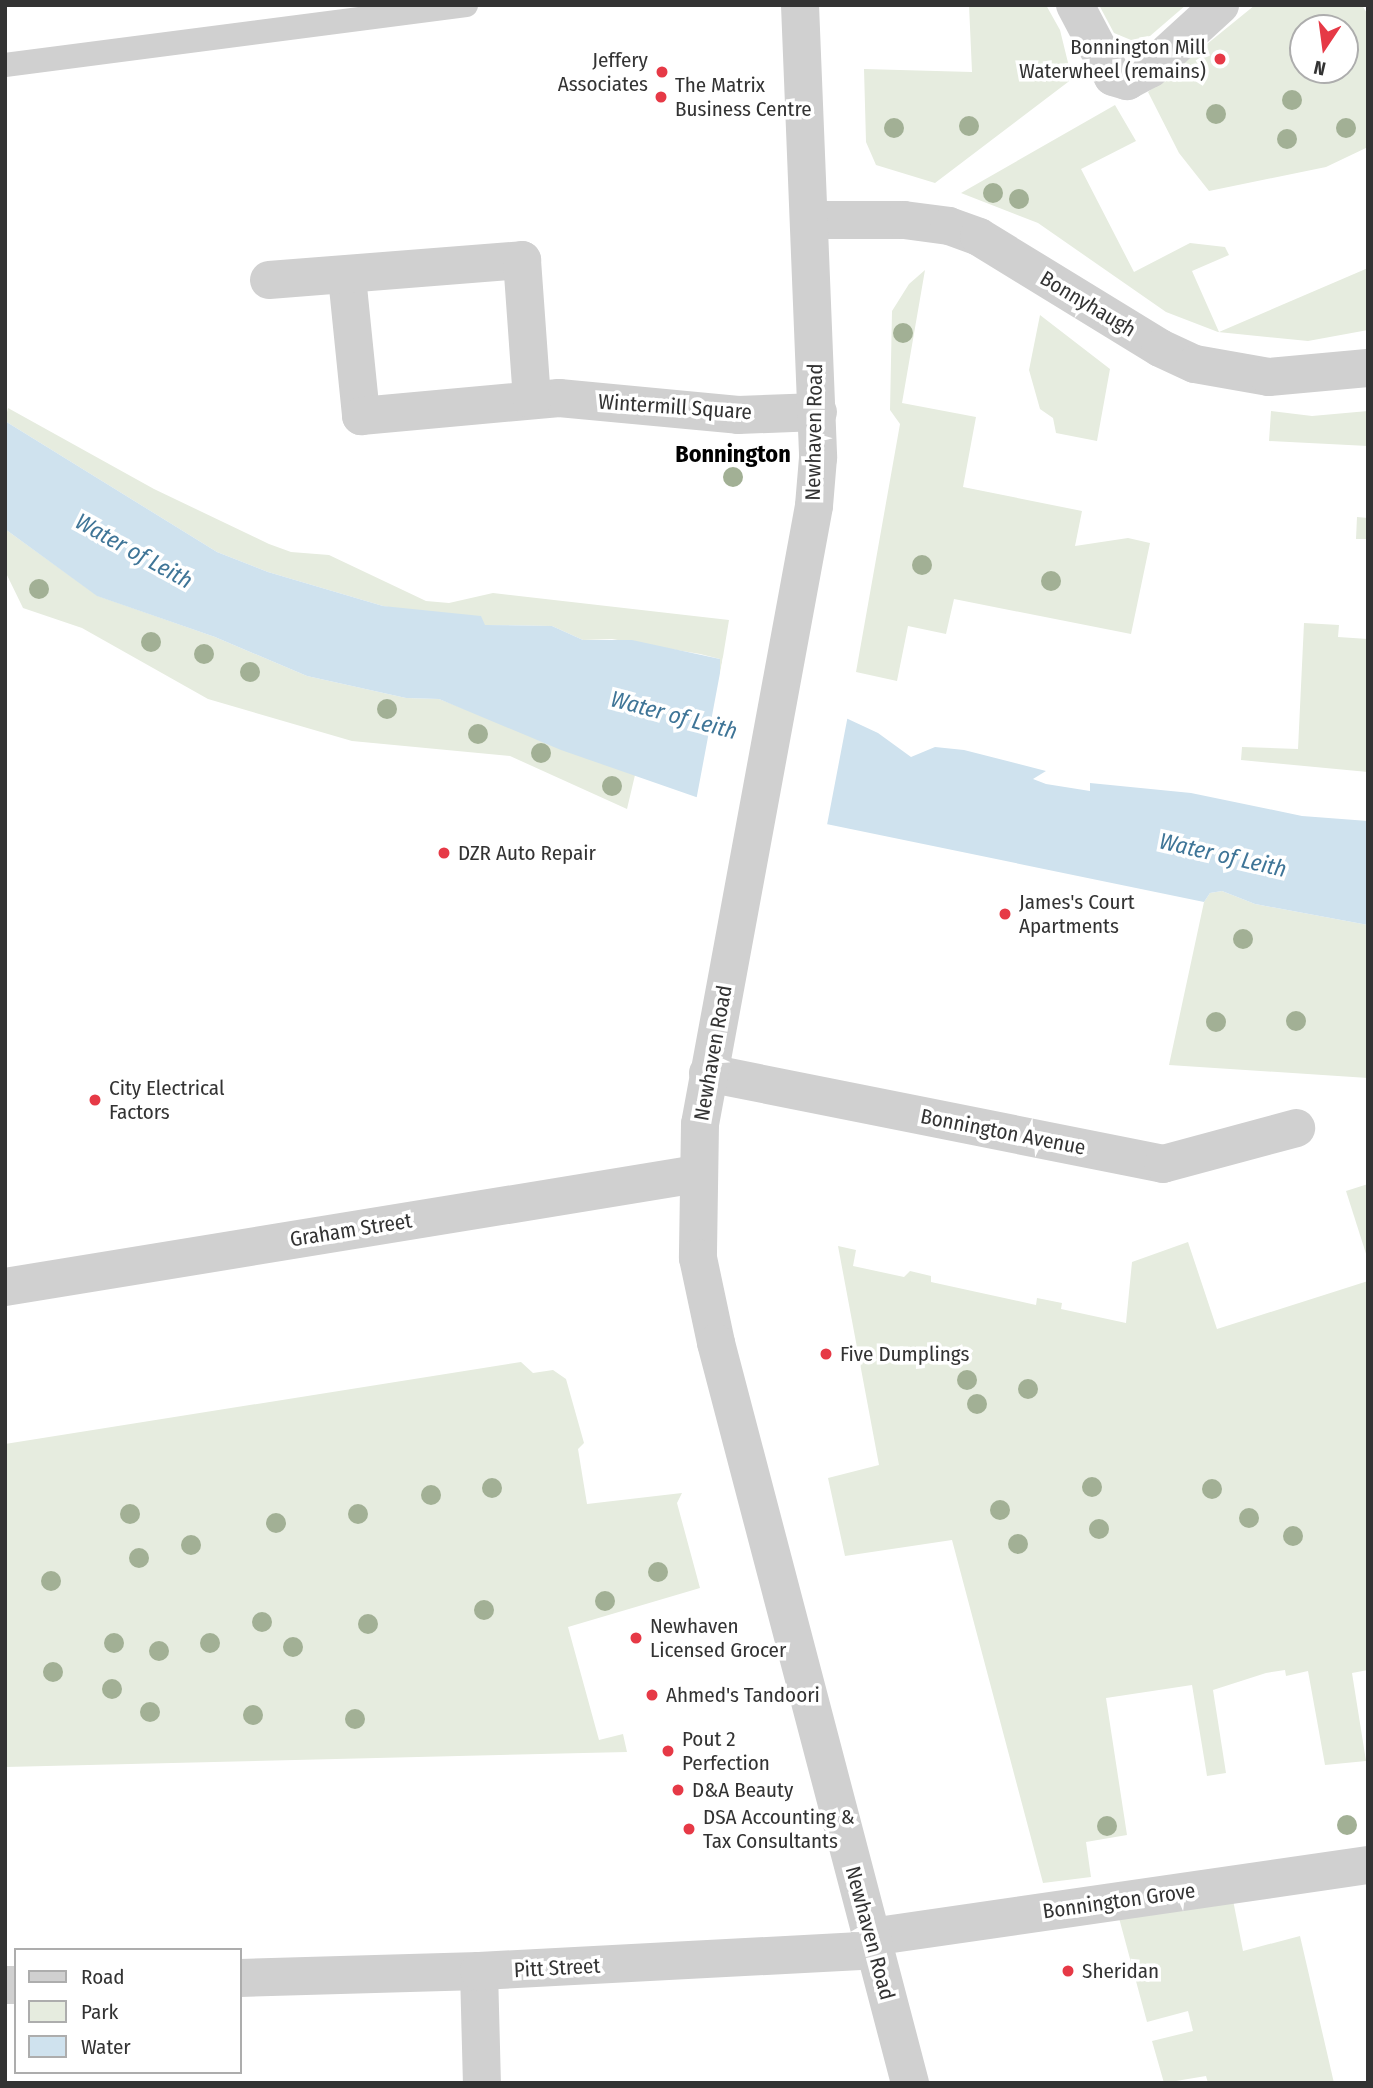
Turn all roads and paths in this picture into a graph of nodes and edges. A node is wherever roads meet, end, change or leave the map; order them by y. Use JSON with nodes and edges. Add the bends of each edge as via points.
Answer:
{"nodes":[{"id":1,"x":466,"y":5,"type":"edge"},
{"id":2,"x":800,"y":5,"type":"edge"},
{"id":3,"x":1075,"y":5,"type":"edge"},
{"id":4,"x":1220,"y":5,"type":"edge"},
{"id":5,"x":5,"y":65,"type":"edge"},
{"id":6,"x":811,"y":220,"type":"junction"},
{"id":7,"x":347,"y":277,"type":"junction"},
{"id":8,"x":269,"y":280,"type":"dead end"},
{"id":9,"x":1368,"y":368,"type":"edge"},
{"id":10,"x":532,"y":400,"type":"junction"},
{"id":11,"x":818,"y":412,"type":"junction"},
{"id":12,"x":708,"y":1073,"type":"junction"},
{"id":13,"x":1296,"y":1128,"type":"dead end"},
{"id":14,"x":696,"y":1174,"type":"junction"},
{"id":15,"x":5,"y":1287,"type":"edge"},
{"id":16,"x":1368,"y":1865,"type":"edge"},
{"id":17,"x":873,"y":1943,"type":"junction"},
{"id":18,"x":479,"y":1971,"type":"junction"},
{"id":19,"x":242,"y":1978,"type":"edge"},
{"id":20,"x":482,"y":2083,"type":"edge"},
{"id":21,"x":910,"y":2083,"type":"edge"}],
"edges":[{"from":1,"to":5,"type":"lane"},
{"from":2,"to":6,"type":"street","name":"Newhaven Road"},
{"from":3,"to":4,"type":"street","via":[[1113,76],[1127,81],[1150,69]]},
{"from":6,"to":9,"type":"street","name":"Bonnyhaugh","via":[[904,220],[949,226],[979,237],[1160,348],[1195,364],[1269,377]]},
{"from":6,"to":11,"type":"street","name":"Newhaven Road"},
{"from":7,"to":8,"type":"street"},
{"from":7,"to":10,"type":"street","name":"Wintermill Square","via":[[361,416]]},
{"from":7,"to":10,"type":"street","via":[[522,260]]},
{"from":10,"to":11,"type":"street","name":"Wintermill Square","via":[[569,399],[738,415]]},
{"from":11,"to":12,"type":"street","name":"Newhaven Road","via":[[814,506]]},
{"from":12,"to":13,"type":"street","name":"Bonnington Avenue","via":[[1163,1164]]},
{"from":12,"to":14,"type":"street","name":"Newhaven Road"},
{"from":14,"to":15,"type":"street","name":"Graham Street"},
{"from":14,"to":17,"type":"street","name":"Newhaven Road","via":[[698,1258]]},
{"from":16,"to":17,"type":"street","name":"Bonnington Grove"},
{"from":17,"to":18,"type":"street","name":"Pitt Street"},
{"from":17,"to":21,"type":"street","name":"Newhaven Road"},
{"from":18,"to":19,"type":"street","name":"Pitt Street"},
{"from":18,"to":20,"type":"street"}]}
